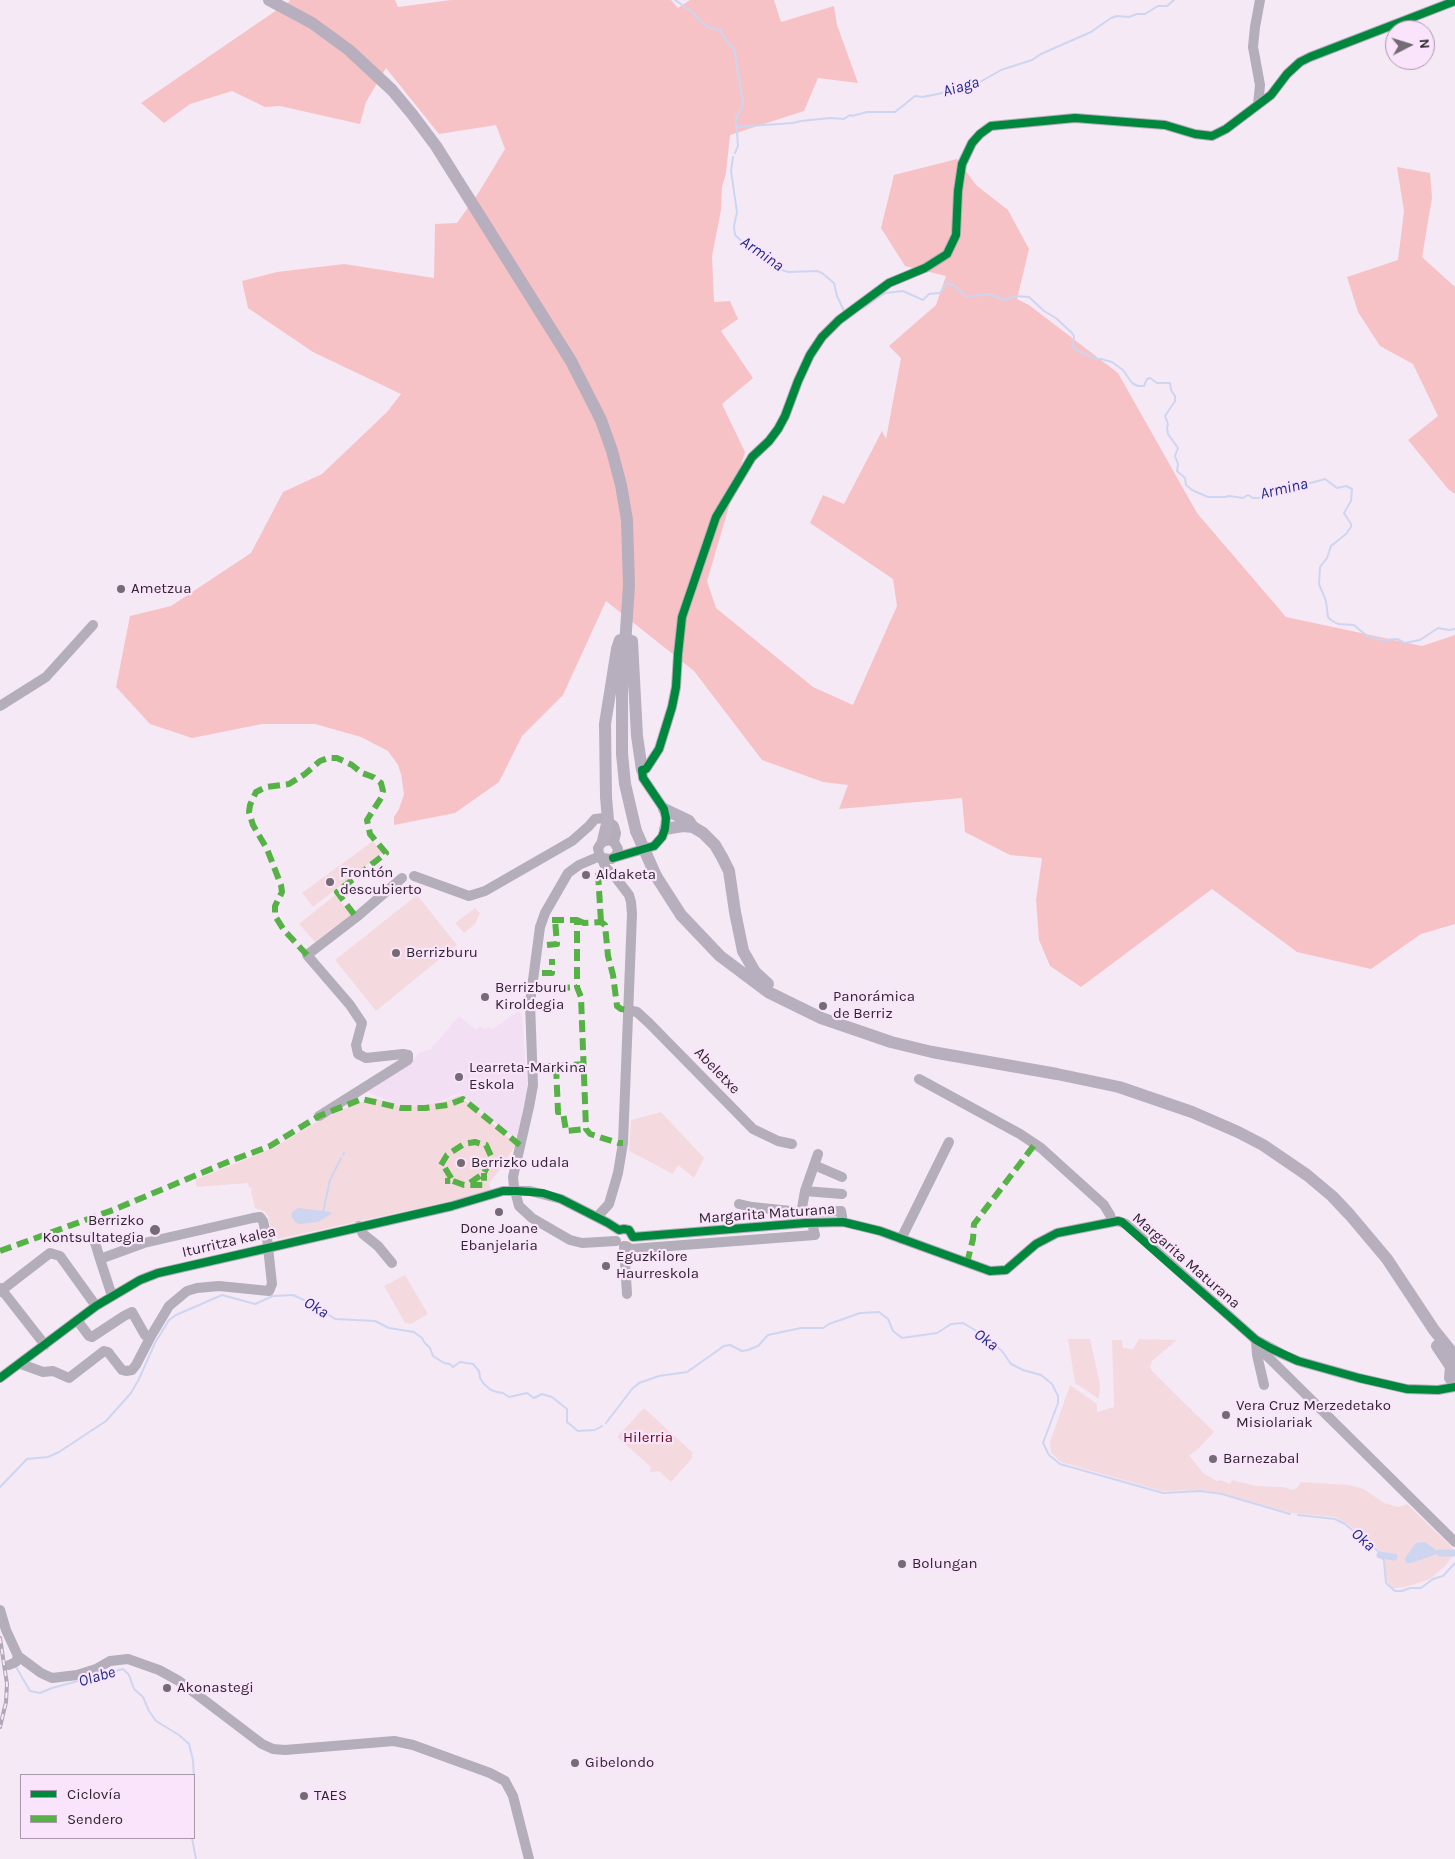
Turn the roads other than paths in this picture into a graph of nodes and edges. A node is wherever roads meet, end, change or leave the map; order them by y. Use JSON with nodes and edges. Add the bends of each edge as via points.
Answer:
{"nodes":[{"id":1,"x":269,"y":0,"type":"edge"},
{"id":2,"x":1260,"y":0,"type":"edge"},
{"id":3,"x":1455,"y":1,"type":"edge"},
{"id":4,"x":1258,"y":104,"type":"junction"},
{"id":5,"x":629,"y":594,"type":"junction"},
{"id":6,"x":627,"y":619,"type":"junction"},
{"id":7,"x":93,"y":625,"type":"dead end"},
{"id":8,"x":0,"y":706,"type":"edge"},
{"id":9,"x":642,"y":770,"type":"junction"},
{"id":10,"x":606,"y":797,"type":"junction"},
{"id":11,"x":664,"y":809,"type":"junction"},
{"id":12,"x":608,"y":820,"type":"junction"},
{"id":13,"x":592,"y":822,"type":"junction"},
{"id":14,"x":693,"y":827,"type":"junction"},
{"id":15,"x":665,"y":829,"type":"junction"},
{"id":16,"x":609,"y":842,"type":"junction"},
{"id":17,"x":635,"y":851,"type":"junction"},
{"id":18,"x":605,"y":859,"type":"junction"},
{"id":19,"x":414,"y":876,"type":"dead end"},
{"id":20,"x":402,"y":878,"type":"dead end"},
{"id":21,"x":801,"y":1009,"type":"junction"},
{"id":22,"x":628,"y":1010,"type":"junction"},
{"id":23,"x":919,"y":1079,"type":"dead end"},
{"id":24,"x":319,"y":1116,"type":"dead end"},
{"id":25,"x":949,"y":1142,"type":"dead end"},
{"id":26,"x":792,"y":1144,"type":"dead end"},
{"id":27,"x":818,"y":1154,"type":"dead end"},
{"id":28,"x":814,"y":1165,"type":"junction"},
{"id":29,"x":513,"y":1176,"type":"junction"},
{"id":30,"x":842,"y":1178,"type":"dead end"},
{"id":31,"x":516,"y":1191,"type":"junction"},
{"id":32,"x":805,"y":1191,"type":"junction"},
{"id":33,"x":494,"y":1193,"type":"junction"},
{"id":34,"x":842,"y":1194,"type":"dead end"},
{"id":35,"x":609,"y":1204,"type":"junction"},
{"id":36,"x":739,"y":1204,"type":"dead end"},
{"id":37,"x":791,"y":1211,"type":"dead end"},
{"id":38,"x":597,"y":1217,"type":"junction"},
{"id":39,"x":828,"y":1222,"type":"junction"},
{"id":40,"x":843,"y":1222,"type":"junction"},
{"id":41,"x":1112,"y":1222,"type":"junction"},
{"id":42,"x":608,"y":1223,"type":"junction"},
{"id":43,"x":812,"y":1223,"type":"junction"},
{"id":44,"x":359,"y":1226,"type":"junction"},
{"id":45,"x":815,"y":1235,"type":"junction"},
{"id":46,"x":93,"y":1236,"type":"dead end"},
{"id":47,"x":902,"y":1239,"type":"junction"},
{"id":48,"x":623,"y":1240,"type":"junction"},
{"id":49,"x":268,"y":1247,"type":"junction"},
{"id":50,"x":100,"y":1259,"type":"junction"},
{"id":51,"x":392,"y":1263,"type":"dead end"},
{"id":52,"x":1,"y":1290,"type":"edge"},
{"id":53,"x":627,"y":1294,"type":"dead end"},
{"id":54,"x":1411,"y":1295,"type":"junction"},
{"id":55,"x":112,"y":1296,"type":"junction"},
{"id":56,"x":96,"y":1306,"type":"junction"},
{"id":57,"x":77,"y":1320,"type":"junction"},
{"id":58,"x":151,"y":1336,"type":"junction"},
{"id":59,"x":1256,"y":1340,"type":"junction"},
{"id":60,"x":45,"y":1345,"type":"junction"},
{"id":61,"x":1455,"y":1356,"type":"edge"},
{"id":62,"x":1278,"y":1358,"type":"junction"},
{"id":63,"x":1298,"y":1361,"type":"junction"},
{"id":64,"x":21,"y":1364,"type":"junction"},
{"id":65,"x":0,"y":1378,"type":"edge"},
{"id":66,"x":1292,"y":1380,"type":"junction"},
{"id":67,"x":1454,"y":1380,"type":"edge"},
{"id":68,"x":1264,"y":1385,"type":"dead end"},
{"id":69,"x":1455,"y":1542,"type":"edge"},
{"id":70,"x":0,"y":1610,"type":"edge"},
{"id":71,"x":18,"y":1656,"type":"junction"},
{"id":72,"x":4,"y":1666,"type":"edge"},
{"id":73,"x":529,"y":1859,"type":"edge"}],
"edges":[{"from":1,"to":5,"type":"main road","via":[[312,23],[349,50],[392,90],[436,146],[570,360],[600,420],[621,485],[627,520]]},
{"from":2,"to":4,"type":"street","via":[[1253,47],[1260,85]]},
{"from":3,"to":4,"type":"street","via":[[1310,57],[1287,74],[1277,88]]},
{"from":4,"to":9,"type":"street","via":[[1226,130],[1212,136],[1165,124],[1075,118],[991,126],[980,134],[962,164],[956,235],[947,254],[925,268],[889,283],[839,320],[822,337],[798,381],[786,416],[768,442],[752,457],[716,517],[682,617],[672,707],[659,748],[646,769]]},
{"from":5,"to":6,"type":"main road"},
{"from":5,"to":9,"type":"main road"},
{"from":6,"to":10,"type":"main road","via":[[617,649],[605,724]]},
{"from":6,"to":21,"type":"main road","bridge":true,"via":[[622,691],[625,784],[636,831],[656,876],[681,915],[720,956],[768,992]]},
{"from":7,"to":8,"type":"street","via":[[46,677]]},
{"from":9,"to":11,"type":"street","via":[[643,778]]},
{"from":10,"to":12,"type":"main road"},
{"from":10,"to":13,"type":"street"},
{"from":11,"to":14,"type":"main road"},
{"from":11,"to":15,"type":"street"},
{"from":12,"to":13,"type":"street"},
{"from":12,"to":16,"type":"main road"},
{"from":13,"to":16,"type":"street"},
{"from":13,"to":19,"type":"street","via":[[572,841],[476,895],[464,895]]},
{"from":14,"to":15,"type":"main road"},
{"from":14,"to":21,"type":"main road","via":[[710,840],[726,865],[748,962],[764,981],[791,998]]},
{"from":15,"to":17,"type":"street","via":[[654,846]]},
{"from":16,"to":17,"type":"street"},
{"from":16,"to":18,"type":"street","via":[[598,848]]},
{"from":16,"to":18,"type":"street","via":[[618,851]]},
{"from":17,"to":18,"type":"street"},
{"from":18,"to":22,"type":"street","via":[[631,902]]},
{"from":18,"to":29,"type":"street","via":[[582,863],[568,872],[540,928],[530,1003],[533,1085]]},
{"from":20,"to":24,"type":"street","via":[[307,955],[362,1023],[356,1045],[358,1054],[366,1058],[403,1054],[408,1055],[408,1060]]},
{"from":21,"to":54,"type":"main road","via":[[891,1042],[1119,1087],[1238,1132],[1288,1162],[1332,1196],[1387,1258]]},
{"from":22,"to":26,"type":"street","name":"Abeletxe","via":[[637,1012],[650,1024],[753,1129]]},
{"from":22,"to":35,"type":"street","via":[[623,1143]]},
{"from":23,"to":41,"type":"street","via":[[1041,1148],[1104,1205]]},
{"from":25,"to":47,"type":"street"},
{"from":27,"to":28,"type":"street"},
{"from":28,"to":30,"type":"street"},
{"from":28,"to":32,"type":"street"},
{"from":29,"to":31,"type":"street"},
{"from":29,"to":33,"type":"street"},
{"from":31,"to":33,"type":"street"},
{"from":31,"to":38,"type":"street","via":[[543,1193]]},
{"from":31,"to":48,"type":"street","via":[[519,1206],[532,1218],[570,1240],[582,1243]]},
{"from":32,"to":34,"type":"street"},
{"from":32,"to":40,"type":"street","via":[[804,1211],[841,1211]]},
{"from":33,"to":44,"type":"street","name":"Iturritza kalea","via":[[452,1206]]},
{"from":35,"to":38,"type":"street"},
{"from":35,"to":42,"type":"street"},
{"from":36,"to":37,"type":"street"},
{"from":38,"to":42,"type":"street"},
{"from":39,"to":40,"type":"street","name":"Margarita Maturana"},
{"from":39,"to":43,"type":"street","name":"Margarita Maturana"},
{"from":39,"to":45,"type":"street"},
{"from":40,"to":47,"type":"street","name":"Margarita Maturana"},
{"from":41,"to":47,"type":"street","name":"Margarita Maturana","via":[[1057,1233],[1036,1244],[1006,1270],[998,1271],[990,1271]]},
{"from":41,"to":59,"type":"street","name":"Margarita Maturana","via":[[1126,1224]]},
{"from":42,"to":48,"type":"street"},
{"from":43,"to":45,"type":"street"},
{"from":43,"to":48,"type":"street","name":"Margarita Maturana"},
{"from":44,"to":49,"type":"street","name":"Iturritza kalea"},
{"from":44,"to":51,"type":"street"},
{"from":45,"to":48,"type":"street","via":[[631,1249]]},
{"from":46,"to":50,"type":"street"},
{"from":48,"to":53,"type":"street"},
{"from":49,"to":50,"type":"street","via":[[260,1217],[144,1243]]},
{"from":49,"to":55,"type":"street","name":"Iturritza kalea","via":[[158,1273]]},
{"from":49,"to":58,"type":"street","via":[[272,1284],[269,1291],[218,1286],[186,1291],[169,1306]]},
{"from":50,"to":55,"type":"street"},
{"from":52,"to":56,"type":"street","via":[[50,1253],[60,1256]]},
{"from":52,"to":60,"type":"street"},
{"from":54,"to":61,"type":"main road"},
{"from":54,"to":67,"type":"main road","via":[[1429,1334],[1451,1366]]},
{"from":55,"to":56,"type":"street","name":"Iturritza kalea"},
{"from":56,"to":57,"type":"street","name":"Iturritza kalea"},
{"from":57,"to":58,"type":"street","via":[[92,1337],[132,1312],[145,1335]]},
{"from":57,"to":60,"type":"street","name":"Iturritza kalea"},
{"from":58,"to":64,"type":"street","via":[[132,1370],[122,1370],[104,1351],[69,1378],[53,1370],[43,1372]]},
{"from":59,"to":62,"type":"street","name":"Margarita Maturana","via":[[1262,1350]]},
{"from":59,"to":68,"type":"street"},
{"from":60,"to":64,"type":"street","name":"Iturritza kalea"},
{"from":62,"to":63,"type":"street"},
{"from":62,"to":66,"type":"street","name":"Margarita Maturana"},
{"from":63,"to":66,"type":"street","via":[[1290,1368]]},
{"from":63,"to":67,"type":"street","via":[[1407,1388],[1428,1389]]},
{"from":64,"to":65,"type":"street","name":"Iturritza kalea"},
{"from":66,"to":69,"type":"street","name":"Margarita Maturana"},
{"from":70,"to":71,"type":"street"},
{"from":71,"to":72,"type":"street","via":[[16,1662]]},
{"from":71,"to":73,"type":"street","via":[[52,1678],[77,1675],[119,1658],[138,1662],[179,1682],[273,1749],[394,1741],[490,1773],[505,1781],[513,1796]]}]}
